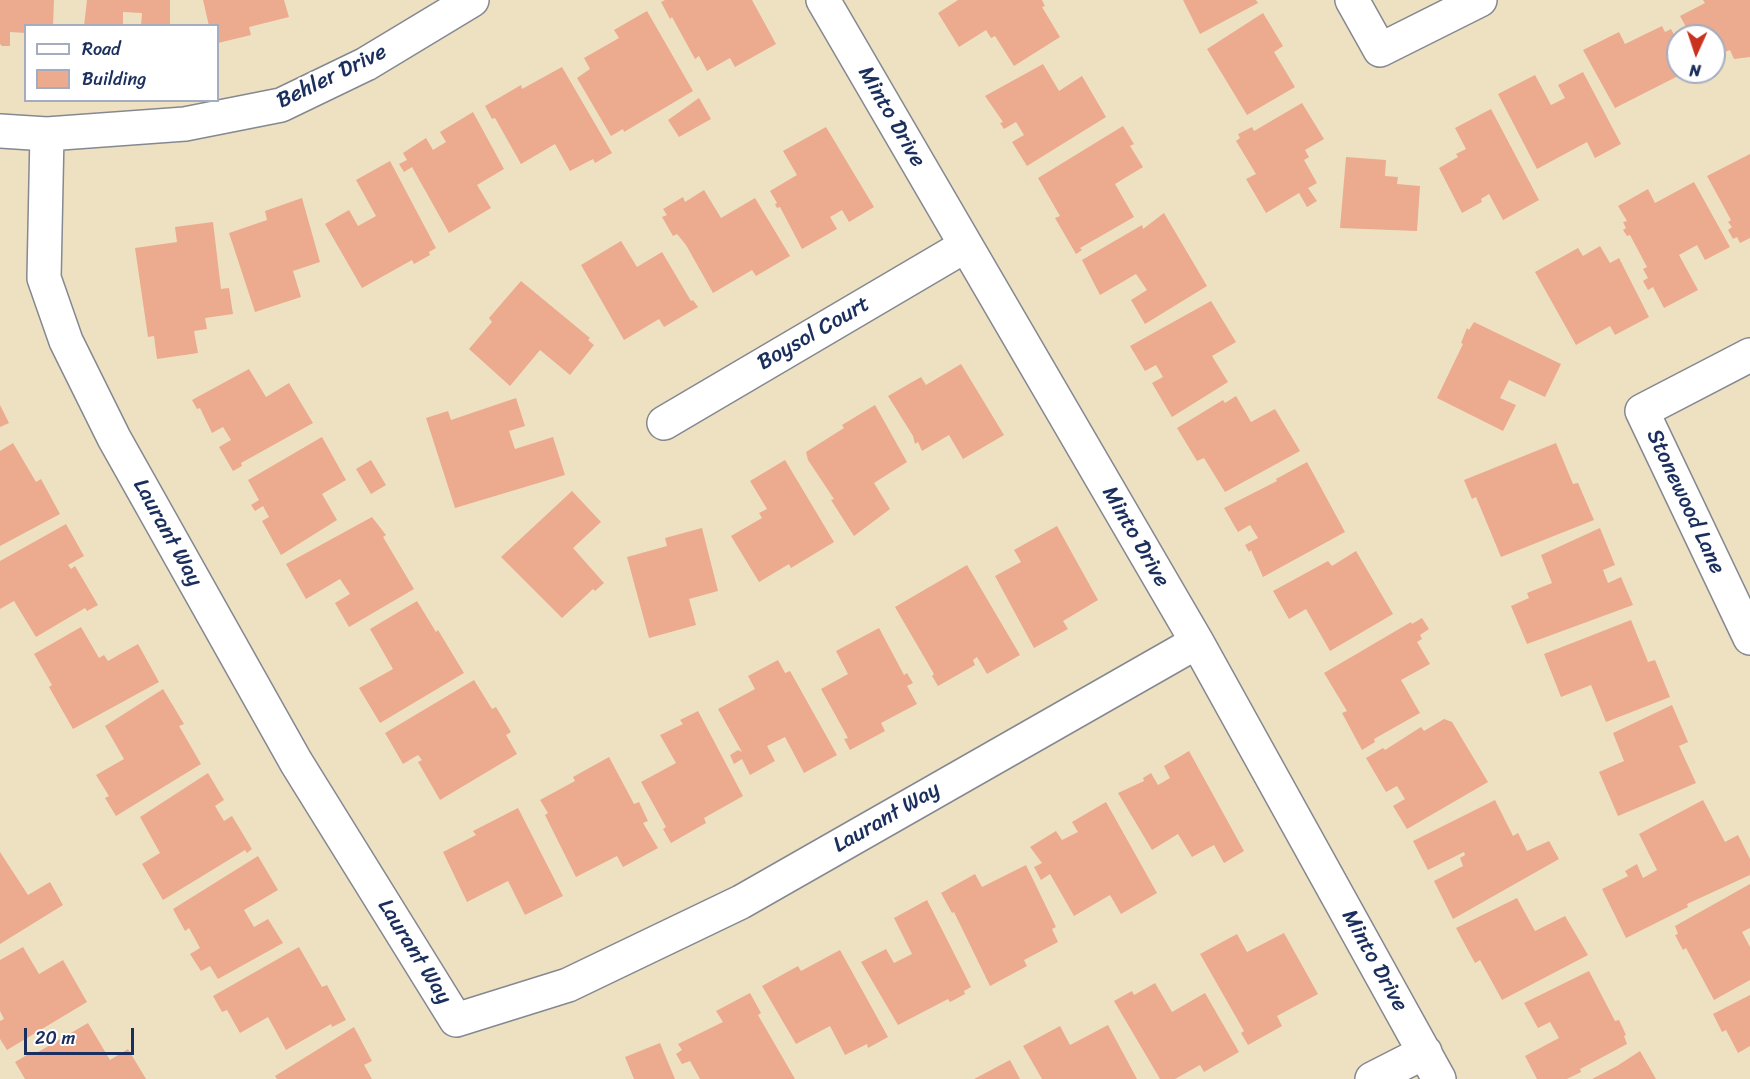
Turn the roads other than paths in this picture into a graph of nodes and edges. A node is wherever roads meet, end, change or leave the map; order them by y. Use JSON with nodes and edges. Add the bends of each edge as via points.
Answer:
{"nodes":[{"id":1,"x":472,"y":0,"type":"edge"},
{"id":2,"x":823,"y":0,"type":"edge"},
{"id":3,"x":1352,"y":0,"type":"edge"},
{"id":4,"x":1480,"y":0,"type":"edge"},
{"id":5,"x":0,"y":131,"type":"edge"},
{"id":6,"x":47,"y":134,"type":"junction"},
{"id":7,"x":965,"y":246,"type":"junction"},
{"id":8,"x":1750,"y":355,"type":"edge"},
{"id":9,"x":664,"y":423,"type":"dead end"},
{"id":10,"x":1750,"y":638,"type":"edge"},
{"id":11,"x":1197,"y":642,"type":"junction"},
{"id":12,"x":1432,"y":1066,"type":"edge"},
{"id":13,"x":1372,"y":1079,"type":"edge"}],
"edges":[{"from":1,"to":6,"type":"street","name":"Behler Drive","via":[[366,64],[281,105],[184,124]]},
{"from":2,"to":7,"type":"street","name":"Minto Drive"},
{"from":3,"to":4,"type":"street","via":[[1380,50]]},
{"from":5,"to":6,"type":"street","name":"Behler Drive"},
{"from":6,"to":11,"type":"street","name":"Laurant Way","via":[[44,278],[66,341],[114,438],[296,762],[456,1020],[568,985],[741,902]]},
{"from":7,"to":9,"type":"street","name":"Boysol Court"},
{"from":7,"to":11,"type":"street","name":"Minto Drive"},
{"from":8,"to":10,"type":"street","name":"Stonewood Lane","via":[[1642,411]]},
{"from":11,"to":12,"type":"street","name":"Minto Drive"},
{"from":12,"to":13,"type":"street"}]}
